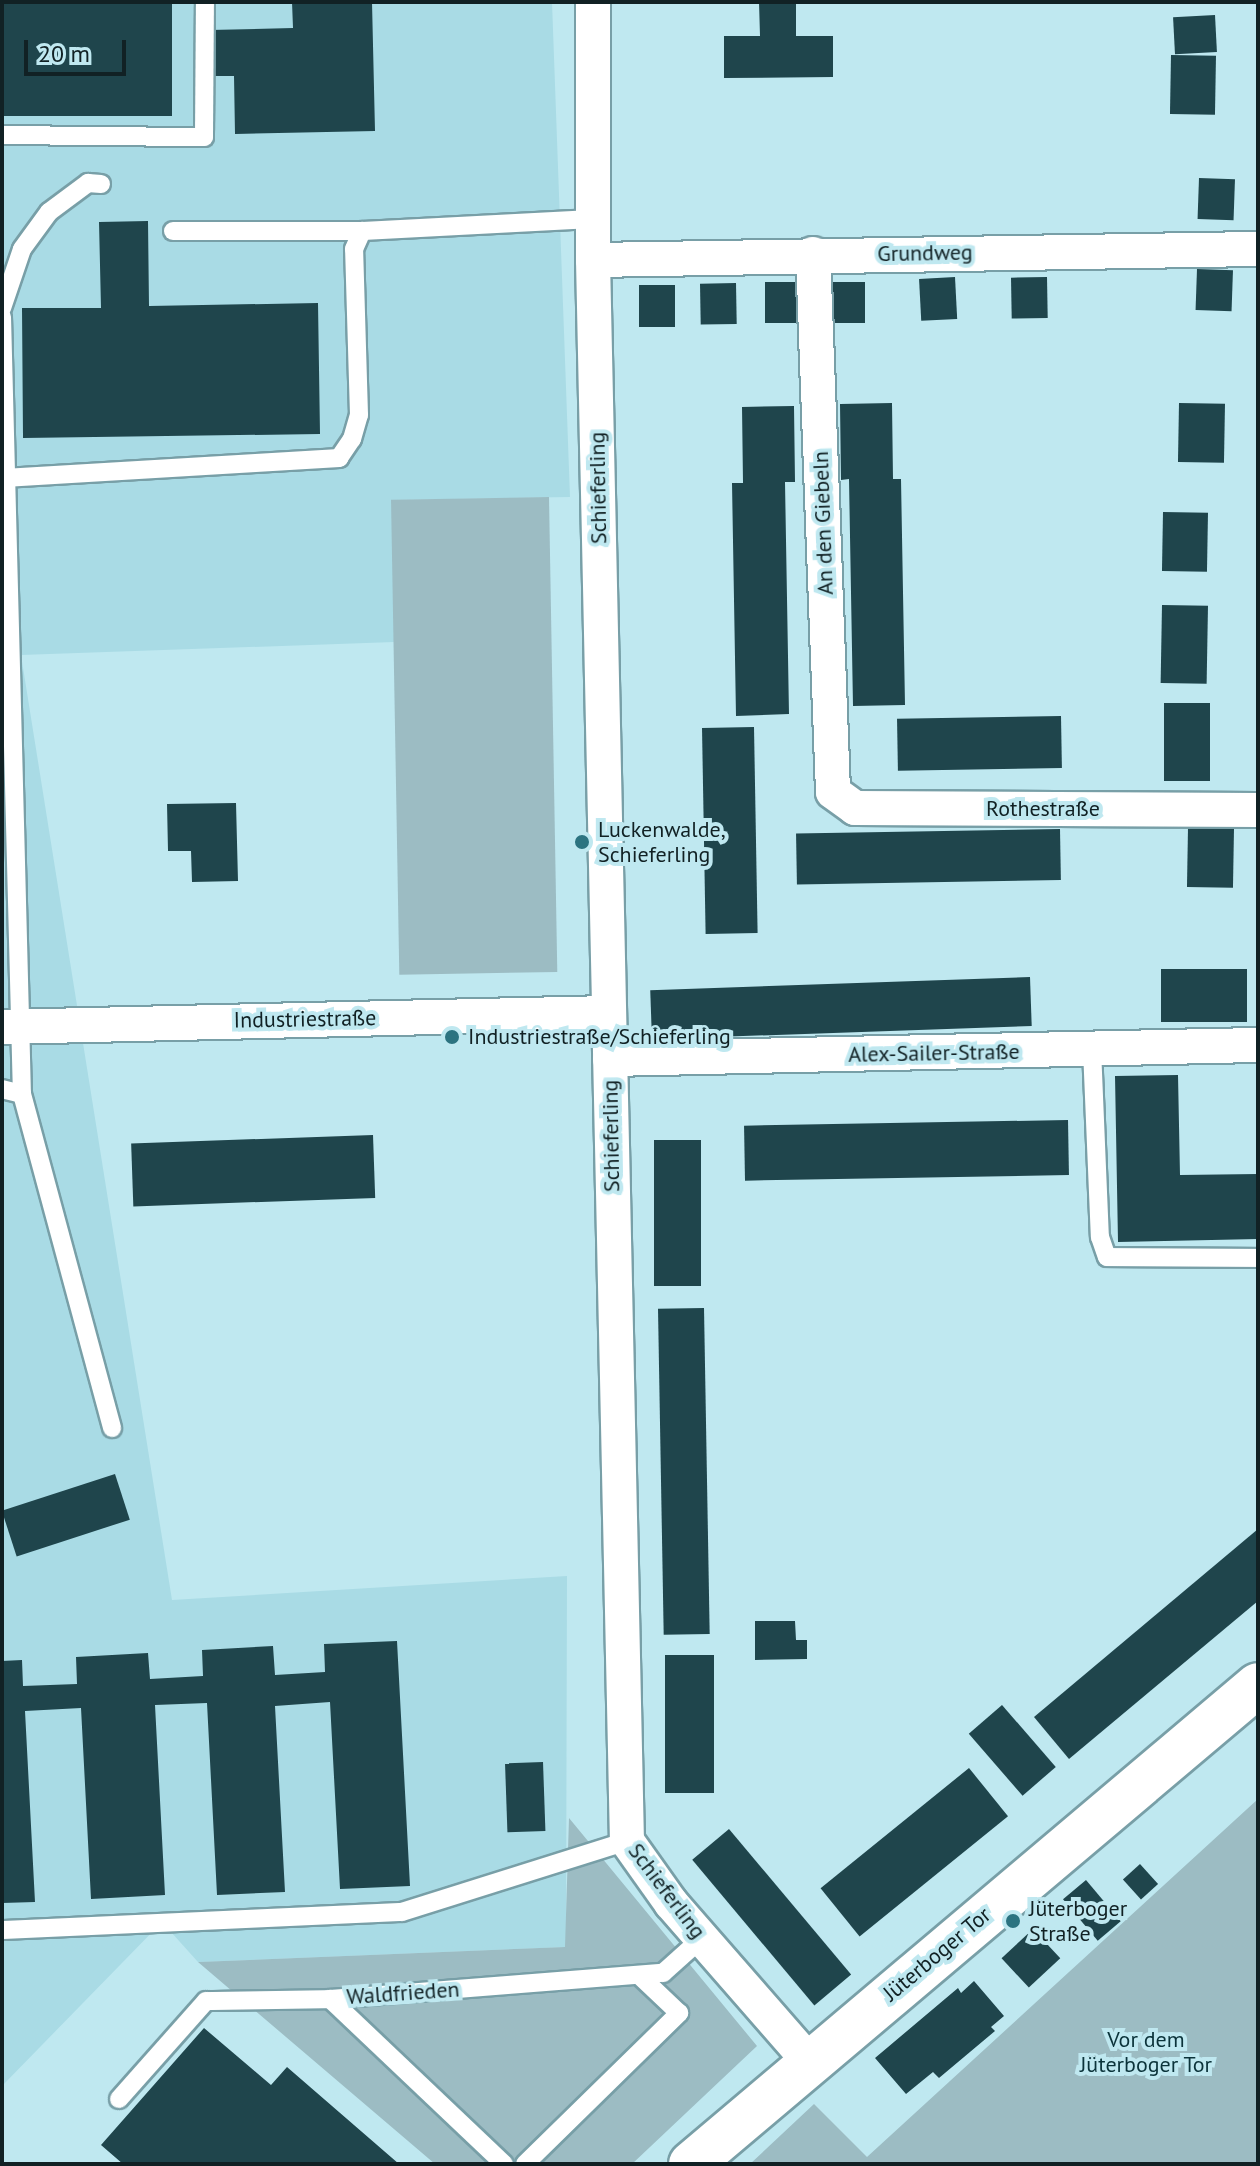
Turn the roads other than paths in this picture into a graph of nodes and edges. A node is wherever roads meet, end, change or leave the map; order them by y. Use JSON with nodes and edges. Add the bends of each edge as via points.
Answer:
{"nodes":[{"id":1,"x":205,"y":2,"type":"edge"},
{"id":2,"x":593,"y":2,"type":"edge"},
{"id":3,"x":2,"y":135,"type":"edge"},
{"id":4,"x":101,"y":184,"type":"dead end"},
{"id":5,"x":593,"y":219,"type":"junction"},
{"id":6,"x":173,"y":231,"type":"dead end"},
{"id":7,"x":362,"y":231,"type":"junction"},
{"id":8,"x":1258,"y":249,"type":"edge"},
{"id":9,"x":813,"y":254,"type":"junction"},
{"id":10,"x":593,"y":260,"type":"junction"},
{"id":11,"x":2,"y":308,"type":"edge"},
{"id":12,"x":2,"y":317,"type":"edge"},
{"id":13,"x":4,"y":478,"type":"junction"},
{"id":14,"x":833,"y":792,"type":"joint"},
{"id":15,"x":1258,"y":810,"type":"edge"},
{"id":16,"x":609,"y":1013,"type":"junction"},
{"id":17,"x":10,"y":1026,"type":"edge"},
{"id":18,"x":1258,"y":1045,"type":"edge"},
{"id":19,"x":1092,"y":1049,"type":"junction"},
{"id":20,"x":610,"y":1059,"type":"junction"},
{"id":21,"x":2,"y":1089,"type":"edge"},
{"id":22,"x":22,"y":1094,"type":"junction"},
{"id":23,"x":1258,"y":1258,"type":"edge"},
{"id":24,"x":112,"y":1428,"type":"dead end"},
{"id":25,"x":1258,"y":1685,"type":"edge"},
{"id":26,"x":627,"y":1841,"type":"junction"},
{"id":27,"x":2,"y":1930,"type":"edge"},
{"id":28,"x":702,"y":1938,"type":"junction"},
{"id":29,"x":639,"y":1975,"type":"junction"},
{"id":30,"x":330,"y":1999,"type":"junction"},
{"id":31,"x":809,"y":2061,"type":"junction"},
{"id":32,"x":119,"y":2099,"type":"dead end"},
{"id":33,"x":504,"y":2164,"type":"edge"},
{"id":34,"x":525,"y":2164,"type":"edge"},
{"id":35,"x":691,"y":2164,"type":"edge"}],
"edges":[{"from":1,"to":3,"type":"lane","via":[[204,137]]},
{"from":2,"to":5,"type":"street","name":"Schieferling"},
{"from":4,"to":11,"type":"lane","via":[[88,183],[49,212],[22,249]]},
{"from":5,"to":7,"type":"lane"},
{"from":5,"to":10,"type":"street","name":"Schieferling"},
{"from":6,"to":7,"type":"lane"},
{"from":7,"to":13,"type":"lane","via":[[354,249],[359,415],[339,458]]},
{"from":8,"to":9,"type":"street","name":"Grundweg"},
{"from":9,"to":10,"type":"street","name":"Grundweg"},
{"from":9,"to":14,"type":"street","name":"An den Giebeln"},
{"from":10,"to":16,"type":"street","name":"Schieferling"},
{"from":12,"to":13,"type":"lane"},
{"from":13,"to":17,"type":"lane"},
{"from":14,"to":15,"type":"street","name":"Rothestraße","via":[[855,808]]},
{"from":16,"to":17,"type":"street","name":"Industriestraße"},
{"from":16,"to":20,"type":"street","name":"Schieferling"},
{"from":17,"to":22,"type":"lane"},
{"from":18,"to":19,"type":"street","name":"Alex-Sailer-Straße"},
{"from":19,"to":20,"type":"street","name":"Alex-Sailer-Straße"},
{"from":19,"to":23,"type":"lane","via":[[1100,1237],[1107,1257]]},
{"from":20,"to":26,"type":"street","name":"Schieferling"},
{"from":21,"to":22,"type":"lane"},
{"from":22,"to":24,"type":"lane"},
{"from":25,"to":31,"type":"main road","name":"Jüterboger Tor"},
{"from":26,"to":27,"type":"lane","via":[[402,1912]]},
{"from":26,"to":28,"type":"street","name":"Schieferling"},
{"from":28,"to":29,"type":"lane","name":"Waldfrieden","via":[[663,1973]]},
{"from":28,"to":31,"type":"street","name":"Schieferling"},
{"from":29,"to":30,"type":"lane","name":"Waldfrieden"},
{"from":29,"to":34,"type":"lane","via":[[679,2013]]},
{"from":30,"to":32,"type":"lane","via":[[206,2001]]},
{"from":30,"to":33,"type":"lane","name":"Waldfrieden"},
{"from":31,"to":35,"type":"main road","name":"Jüterboger Tor"}]}
